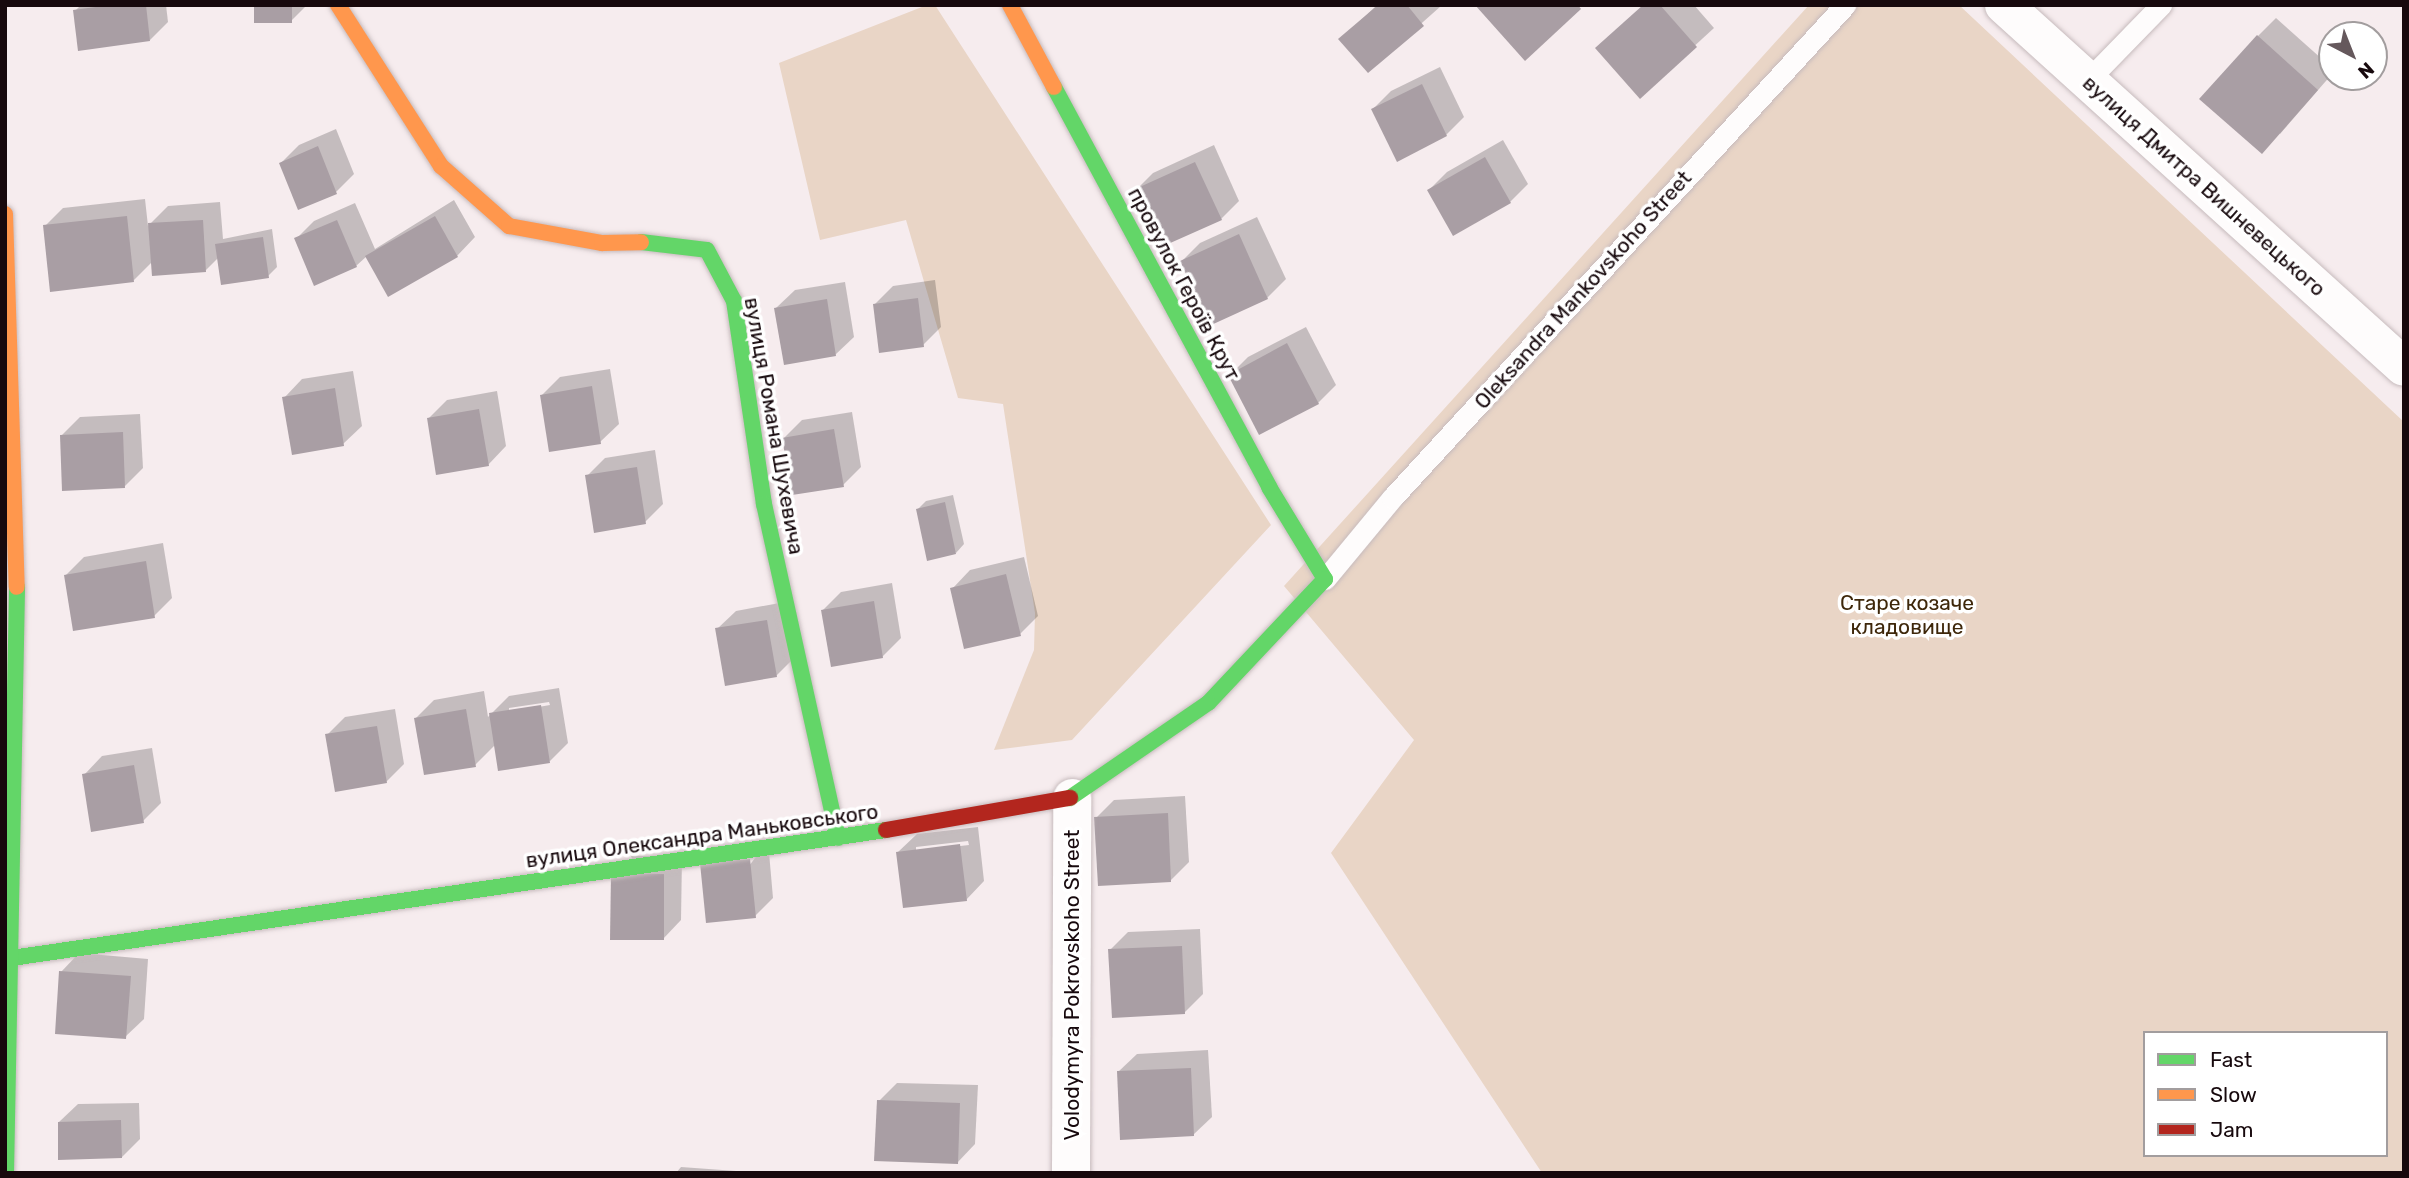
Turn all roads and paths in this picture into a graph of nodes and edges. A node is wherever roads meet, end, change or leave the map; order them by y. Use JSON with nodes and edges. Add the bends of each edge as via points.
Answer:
{"nodes":[{"id":1,"x":338,"y":5,"type":"edge"},
{"id":2,"x":1010,"y":5,"type":"edge"},
{"id":3,"x":1845,"y":5,"type":"edge"},
{"id":4,"x":2004,"y":5,"type":"edge"},
{"id":5,"x":2161,"y":5,"type":"edge"},
{"id":6,"x":2088,"y":80,"type":"junction"},
{"id":7,"x":5,"y":214,"type":"edge"},
{"id":8,"x":2404,"y":367,"type":"edge"},
{"id":9,"x":1325,"y":579,"type":"junction"},
{"id":10,"x":12,"y":605,"type":"edge"},
{"id":11,"x":1072,"y":798,"type":"junction"},
{"id":12,"x":838,"y":838,"type":"junction"},
{"id":13,"x":8,"y":958,"type":"edge"},
{"id":14,"x":6,"y":1173,"type":"edge"},
{"id":15,"x":1071,"y":1173,"type":"edge"}],
"edges":[{"from":1,"to":12,"type":"street","name":"вулиця Романа Шухевича","via":[[442,166],[509,226],[603,243],[656,242],[707,250],[734,301],[764,504]]},
{"from":2,"to":9,"type":"street","name":"провулок Героїв Крут","via":[[1269,486]]},
{"from":3,"to":9,"type":"lane","name":"Oleksandra Mankovskoho Street","via":[[1392,498]]},
{"from":4,"to":6,"type":"street","name":"вулиця Дмитра Вишневецького"},
{"from":5,"to":6,"type":"lane"},
{"from":6,"to":8,"type":"street","name":"вулиця Дмитра Вишневецького"},
{"from":7,"to":10,"type":"street"},
{"from":9,"to":11,"type":"street","name":"вулиця Олександра Маньковського","via":[[1208,703]]},
{"from":10,"to":13,"type":"street"},
{"from":11,"to":12,"type":"street","name":"вулиця Олександра Маньковського"},
{"from":11,"to":15,"type":"street","name":"Volodymyra Pokrovskoho Street"},
{"from":12,"to":13,"type":"street","name":"вулиця Олександра Маньковського"},
{"from":13,"to":14,"type":"street"}]}
